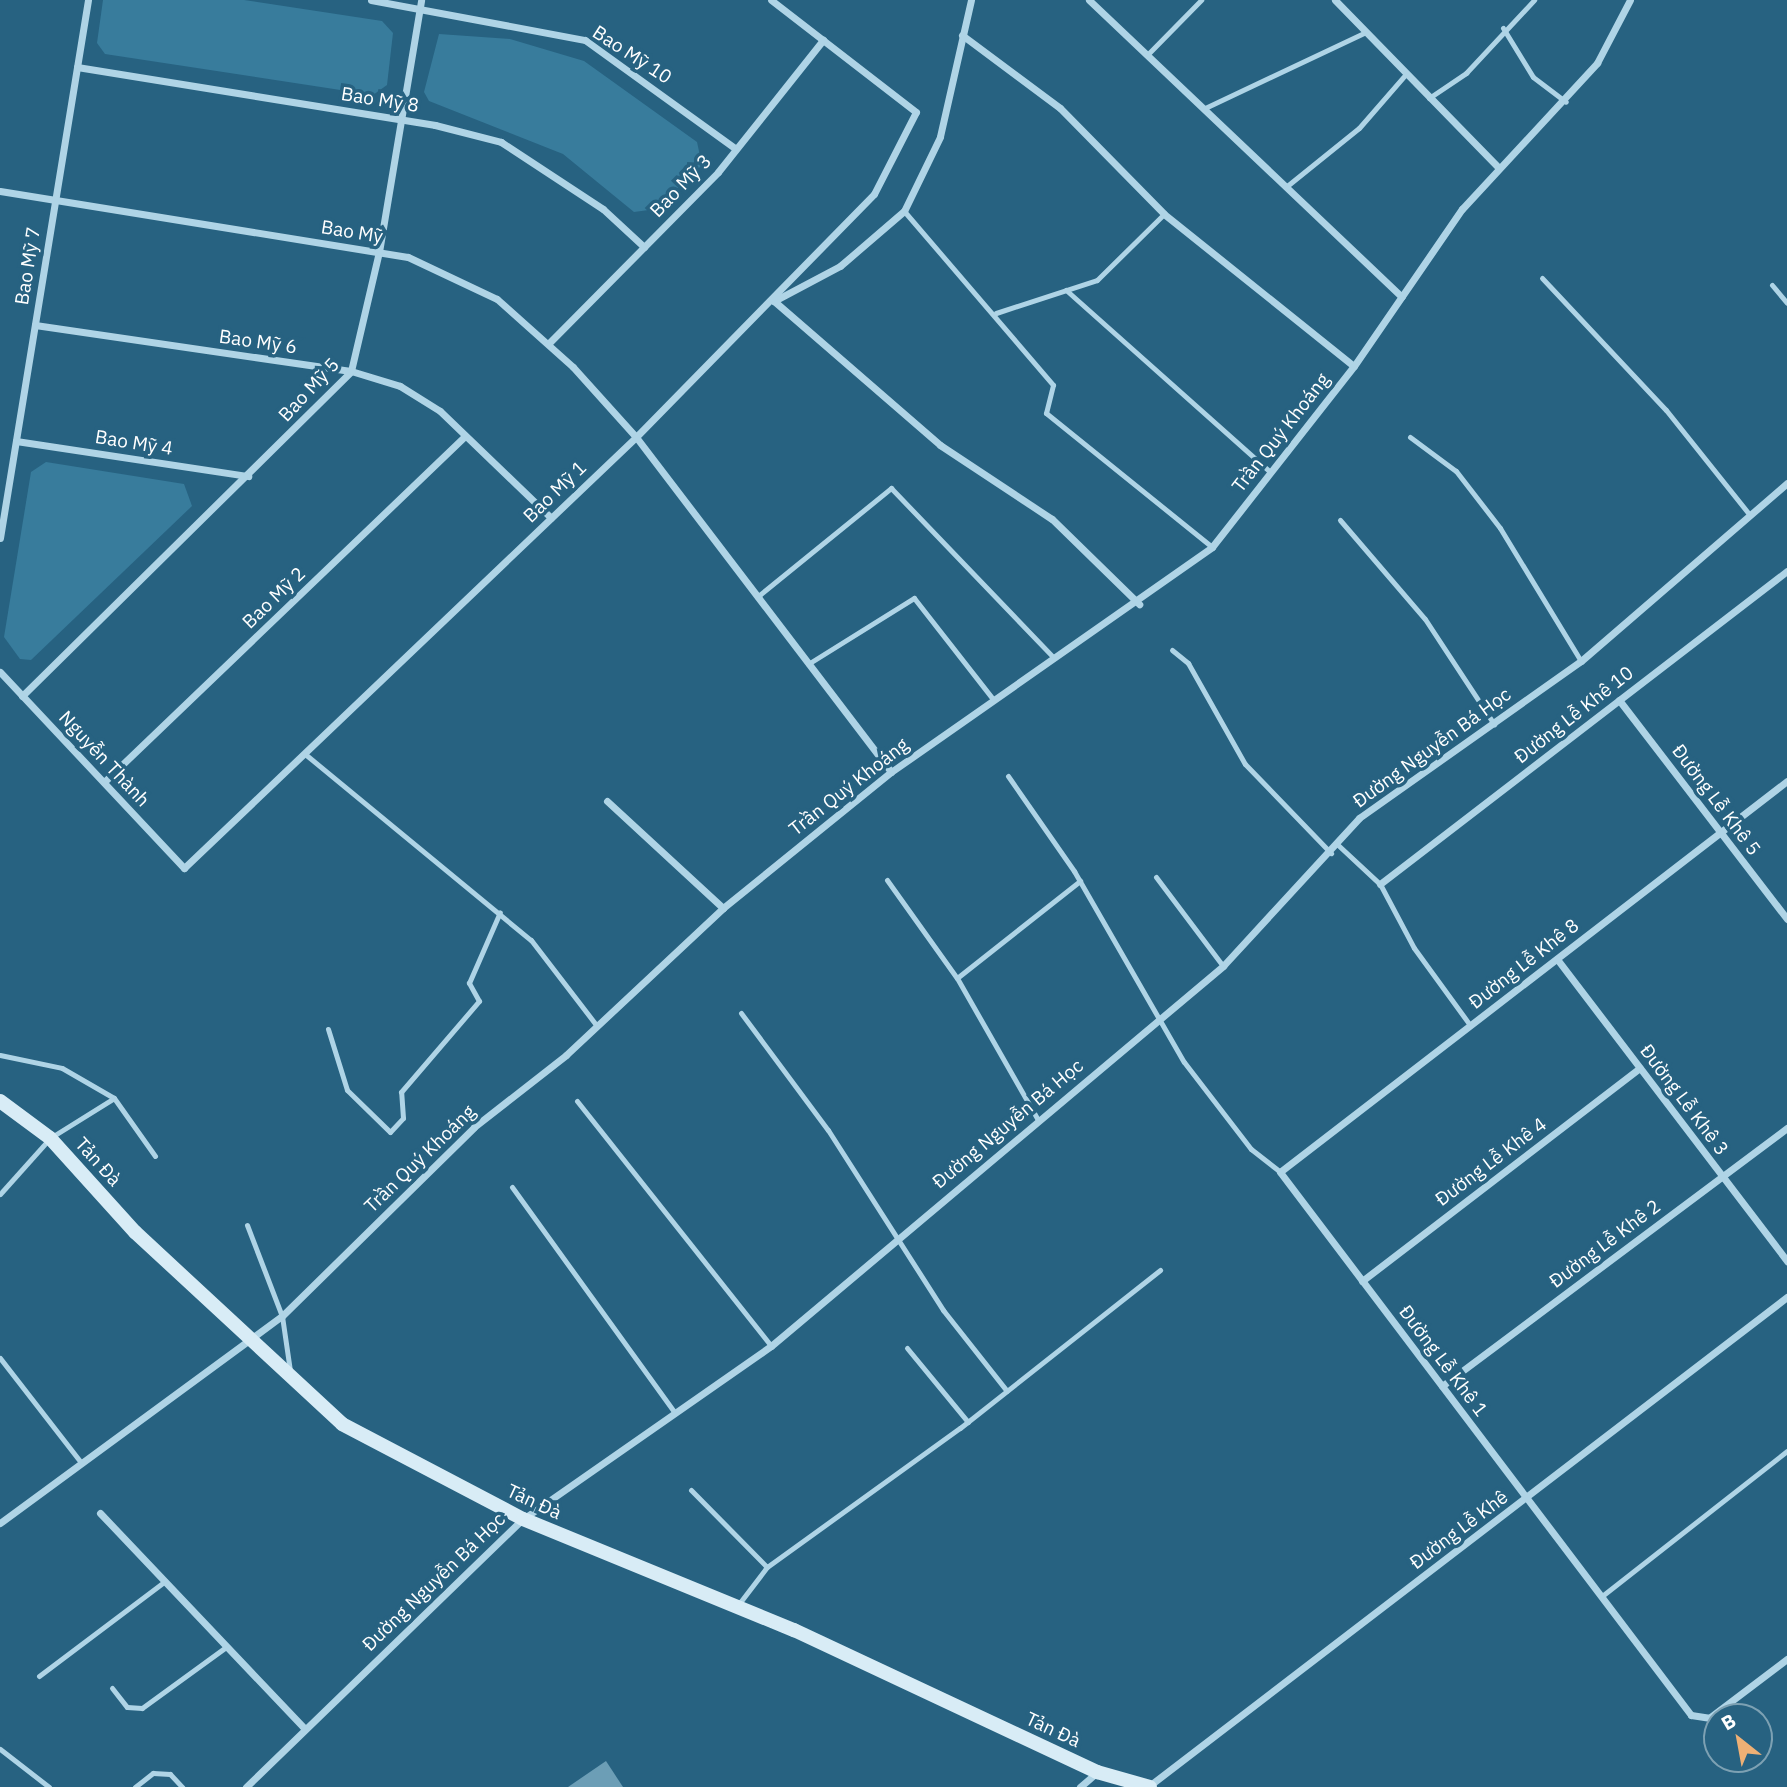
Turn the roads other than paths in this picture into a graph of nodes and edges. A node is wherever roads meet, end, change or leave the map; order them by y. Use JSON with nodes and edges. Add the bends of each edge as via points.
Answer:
{"nodes":[{"id":1,"x":88,"y":0,"type":"edge"},
{"id":2,"x":371,"y":0,"type":"edge"},
{"id":3,"x":771,"y":0,"type":"edge"},
{"id":4,"x":971,"y":0,"type":"edge"},
{"id":5,"x":1089,"y":0,"type":"edge"},
{"id":6,"x":1201,"y":0,"type":"edge"},
{"id":7,"x":1335,"y":0,"type":"edge"},
{"id":8,"x":1534,"y":0,"type":"edge"},
{"id":9,"x":1630,"y":0,"type":"edge"},
{"id":10,"x":420,"y":4,"type":"edge"},
{"id":11,"x":1503,"y":29,"type":"junction"},
{"id":12,"x":1366,"y":32,"type":"junction"},
{"id":13,"x":962,"y":35,"type":"junction"},
{"id":14,"x":823,"y":40,"type":"junction"},
{"id":15,"x":1149,"y":54,"type":"junction"},
{"id":16,"x":77,"y":68,"type":"junction"},
{"id":17,"x":1406,"y":74,"type":"junction"},
{"id":18,"x":1429,"y":98,"type":"junction"},
{"id":19,"x":1566,"y":102,"type":"junction"},
{"id":20,"x":1205,"y":108,"type":"junction"},
{"id":21,"x":403,"y":120,"type":"junction"},
{"id":22,"x":736,"y":149,"type":"junction"},
{"id":23,"x":1498,"y":167,"type":"junction"},
{"id":24,"x":1287,"y":186,"type":"junction"},
{"id":25,"x":0,"y":191,"type":"edge"},
{"id":26,"x":55,"y":200,"type":"junction"},
{"id":27,"x":904,"y":211,"type":"junction"},
{"id":28,"x":1164,"y":214,"type":"junction"},
{"id":29,"x":644,"y":247,"type":"junction"},
{"id":30,"x":379,"y":252,"type":"junction"},
{"id":31,"x":1542,"y":278,"type":"dead end"},
{"id":32,"x":1772,"y":285,"type":"dead end"},
{"id":33,"x":1066,"y":290,"type":"junction"},
{"id":34,"x":1402,"y":297,"type":"junction"},
{"id":35,"x":774,"y":301,"type":"junction"},
{"id":36,"x":1787,"y":303,"type":"edge"},
{"id":37,"x":996,"y":313,"type":"junction"},
{"id":38,"x":35,"y":325,"type":"junction"},
{"id":39,"x":549,"y":344,"type":"junction"},
{"id":40,"x":1354,"y":366,"type":"junction"},
{"id":41,"x":351,"y":371,"type":"junction"},
{"id":42,"x":465,"y":436,"type":"junction"},
{"id":43,"x":636,"y":437,"type":"junction"},
{"id":44,"x":1410,"y":437,"type":"dead end"},
{"id":45,"x":16,"y":441,"type":"junction"},
{"id":46,"x":1270,"y":472,"type":"junction"},
{"id":47,"x":248,"y":475,"type":"junction"},
{"id":48,"x":1787,"y":483,"type":"edge"},
{"id":49,"x":1749,"y":514,"type":"junction"},
{"id":50,"x":551,"y":518,"type":"junction"},
{"id":51,"x":1340,"y":520,"type":"dead end"},
{"id":52,"x":0,"y":538,"type":"edge"},
{"id":53,"x":1212,"y":547,"type":"junction"},
{"id":54,"x":1787,"y":571,"type":"edge"},
{"id":55,"x":756,"y":598,"type":"junction"},
{"id":56,"x":1139,"y":604,"type":"junction"},
{"id":57,"x":1172,"y":650,"type":"dead end"},
{"id":58,"x":1053,"y":657,"type":"junction"},
{"id":59,"x":1581,"y":661,"type":"junction"},
{"id":60,"x":808,"y":664,"type":"junction"},
{"id":61,"x":0,"y":672,"type":"edge"},
{"id":62,"x":22,"y":695,"type":"junction"},
{"id":63,"x":993,"y":699,"type":"junction"},
{"id":64,"x":1619,"y":700,"type":"junction"},
{"id":65,"x":1493,"y":723,"type":"junction"},
{"id":66,"x":305,"y":754,"type":"junction"},
{"id":67,"x":891,"y":772,"type":"junction"},
{"id":68,"x":1008,"y":776,"type":"dead end"},
{"id":69,"x":1787,"y":781,"type":"edge"},
{"id":70,"x":104,"y":782,"type":"junction"},
{"id":71,"x":607,"y":801,"type":"dead end"},
{"id":72,"x":1720,"y":832,"type":"junction"},
{"id":73,"x":1338,"y":845,"type":"junction"},
{"id":74,"x":1331,"y":853,"type":"junction"},
{"id":75,"x":184,"y":868,"type":"joint"},
{"id":76,"x":1156,"y":877,"type":"dead end"},
{"id":77,"x":887,"y":880,"type":"dead end"},
{"id":78,"x":1080,"y":881,"type":"junction"},
{"id":79,"x":1380,"y":884,"type":"junction"},
{"id":80,"x":723,"y":908,"type":"junction"},
{"id":81,"x":500,"y":912,"type":"junction"},
{"id":82,"x":1787,"y":919,"type":"edge"},
{"id":83,"x":1557,"y":959,"type":"junction"},
{"id":84,"x":1223,"y":966,"type":"junction"},
{"id":85,"x":957,"y":978,"type":"junction"},
{"id":86,"x":741,"y":1013,"type":"dead end"},
{"id":87,"x":1160,"y":1021,"type":"junction"},
{"id":88,"x":1470,"y":1025,"type":"junction"},
{"id":89,"x":597,"y":1026,"type":"junction"},
{"id":90,"x":328,"y":1029,"type":"dead end"},
{"id":91,"x":0,"y":1055,"type":"edge"},
{"id":92,"x":1640,"y":1068,"type":"junction"},
{"id":93,"x":114,"y":1098,"type":"junction"},
{"id":94,"x":0,"y":1101,"type":"edge"},
{"id":95,"x":577,"y":1101,"type":"dead end"},
{"id":96,"x":1038,"y":1120,"type":"junction"},
{"id":97,"x":1787,"y":1128,"type":"edge"},
{"id":98,"x":50,"y":1138,"type":"junction"},
{"id":99,"x":155,"y":1156,"type":"dead end"},
{"id":100,"x":1280,"y":1172,"type":"junction"},
{"id":101,"x":1722,"y":1175,"type":"junction"},
{"id":102,"x":512,"y":1187,"type":"dead end"},
{"id":103,"x":0,"y":1194,"type":"edge"},
{"id":104,"x":247,"y":1225,"type":"dead end"},
{"id":105,"x":894,"y":1238,"type":"junction"},
{"id":106,"x":1787,"y":1261,"type":"edge"},
{"id":107,"x":1160,"y":1270,"type":"dead end"},
{"id":108,"x":1362,"y":1281,"type":"junction"},
{"id":109,"x":1787,"y":1297,"type":"edge"},
{"id":110,"x":282,"y":1315,"type":"junction"},
{"id":111,"x":249,"y":1334,"type":"junction"},
{"id":112,"x":771,"y":1346,"type":"junction"},
{"id":113,"x":908,"y":1348,"type":"dead end"},
{"id":114,"x":0,"y":1357,"type":"edge"},
{"id":115,"x":290,"y":1374,"type":"junction"},
{"id":116,"x":1442,"y":1386,"type":"junction"},
{"id":117,"x":1007,"y":1391,"type":"junction"},
{"id":118,"x":675,"y":1413,"type":"junction"},
{"id":119,"x":968,"y":1422,"type":"junction"},
{"id":120,"x":1787,"y":1451,"type":"edge"},
{"id":121,"x":80,"y":1461,"type":"junction"},
{"id":122,"x":691,"y":1490,"type":"dead end"},
{"id":123,"x":1527,"y":1498,"type":"junction"},
{"id":124,"x":100,"y":1513,"type":"dead end"},
{"id":125,"x":523,"y":1519,"type":"junction"},
{"id":126,"x":0,"y":1523,"type":"edge"},
{"id":127,"x":767,"y":1567,"type":"junction"},
{"id":128,"x":164,"y":1581,"type":"junction"},
{"id":129,"x":1602,"y":1596,"type":"junction"},
{"id":130,"x":736,"y":1608,"type":"junction"},
{"id":131,"x":226,"y":1647,"type":"junction"},
{"id":132,"x":1787,"y":1659,"type":"edge"},
{"id":133,"x":39,"y":1676,"type":"dead end"},
{"id":134,"x":113,"y":1688,"type":"dead end"},
{"id":135,"x":304,"y":1728,"type":"junction"},
{"id":136,"x":0,"y":1749,"type":"edge"},
{"id":137,"x":1097,"y":1772,"type":"junction"},
{"id":138,"x":1149,"y":1786,"type":"edge"},
{"id":139,"x":49,"y":1787,"type":"edge"},
{"id":140,"x":135,"y":1787,"type":"edge"},
{"id":141,"x":182,"y":1787,"type":"edge"},
{"id":142,"x":246,"y":1787,"type":"edge"},
{"id":143,"x":1080,"y":1787,"type":"edge"}],
"edges":[{"from":1,"to":16,"type":"street","name":"Bao Mỹ 7"},
{"from":2,"to":10,"type":"street","name":"Bao Mỹ 10"},
{"from":3,"to":14,"type":"street"},
{"from":4,"to":13,"type":"street"},
{"from":5,"to":15,"type":"street"},
{"from":6,"to":15,"type":"lane"},
{"from":7,"to":12,"type":"street"},
{"from":8,"to":11,"type":"lane"},
{"from":9,"to":19,"type":"street","name":"Trần Quý Khoáng","via":[[1597,63]]},
{"from":10,"to":21,"type":"street","name":"Bao Mỹ 5"},
{"from":10,"to":22,"type":"street","name":"Bao Mỹ 10","via":[[586,40]]},
{"from":11,"to":18,"type":"lane","via":[[1466,73]]},
{"from":11,"to":19,"type":"lane","via":[[1533,77]]},
{"from":12,"to":17,"type":"street"},
{"from":12,"to":20,"type":"lane"},
{"from":13,"to":27,"type":"street","via":[[940,137]]},
{"from":13,"to":28,"type":"street","via":[[1060,108]]},
{"from":14,"to":22,"type":"street","name":"Bao Mỹ 3"},
{"from":14,"to":35,"type":"street","name":"Bao Mỹ 1","via":[[916,112],[874,194]]},
{"from":15,"to":20,"type":"street"},
{"from":16,"to":21,"type":"street","name":"Bao Mỹ 8"},
{"from":16,"to":26,"type":"street","name":"Bao Mỹ 7"},
{"from":17,"to":18,"type":"street"},
{"from":17,"to":24,"type":"lane","via":[[1359,128]]},
{"from":18,"to":23,"type":"street"},
{"from":19,"to":23,"type":"street","name":"Trần Quý Khoáng"},
{"from":20,"to":24,"type":"street"},
{"from":21,"to":29,"type":"street","name":"Bao Mỹ 8","via":[[500,142],[603,209]]},
{"from":21,"to":30,"type":"street","name":"Bao Mỹ 5"},
{"from":22,"to":29,"type":"street","name":"Bao Mỹ 3"},
{"from":23,"to":34,"type":"street","name":"Trần Quý Khoáng"},
{"from":24,"to":34,"type":"street"},
{"from":25,"to":26,"type":"street","name":"Bao Mỹ"},
{"from":26,"to":30,"type":"street","name":"Bao Mỹ"},
{"from":26,"to":38,"type":"street","name":"Bao Mỹ 7"},
{"from":27,"to":35,"type":"street","via":[[840,266]]},
{"from":27,"to":37,"type":"lane"},
{"from":28,"to":33,"type":"lane","via":[[1097,280]]},
{"from":28,"to":40,"type":"street"},
{"from":29,"to":39,"type":"street","name":"Bao Mỹ 3"},
{"from":30,"to":39,"type":"street","name":"Bao Mỹ","via":[[471,282]]},
{"from":30,"to":41,"type":"street","name":"Bao Mỹ 5"},
{"from":31,"to":49,"type":"lane","via":[[1666,410]]},
{"from":32,"to":36,"type":"lane"},
{"from":33,"to":37,"type":"lane"},
{"from":33,"to":46,"type":"lane"},
{"from":34,"to":40,"type":"street","name":"Trần Quý Khoáng"},
{"from":35,"to":43,"type":"street","name":"Bao Mỹ 1"},
{"from":35,"to":56,"type":"street","via":[[940,445],[1052,519]]},
{"from":37,"to":53,"type":"lane","via":[[1053,385],[1046,413]]},
{"from":38,"to":41,"type":"street","name":"Bao Mỹ 6"},
{"from":38,"to":45,"type":"street","name":"Bao Mỹ 7"},
{"from":39,"to":43,"type":"street","name":"Bao Mỹ"},
{"from":40,"to":46,"type":"street","name":"Trần Quý Khoáng"},
{"from":41,"to":42,"type":"street","name":"Bao Mỹ 6","via":[[417,394]]},
{"from":41,"to":47,"type":"street","name":"Bao Mỹ 5"},
{"from":42,"to":50,"type":"street","name":"Bao Mỹ 6"},
{"from":42,"to":70,"type":"street","name":"Bao Mỹ 2"},
{"from":43,"to":50,"type":"street","name":"Bao Mỹ 1"},
{"from":43,"to":55,"type":"street","name":"Bao Mỹ"},
{"from":44,"to":59,"type":"lane","via":[[1456,471]]},
{"from":45,"to":47,"type":"street","name":"Bao Mỹ 4"},
{"from":45,"to":52,"type":"street","name":"Bao Mỹ 7"},
{"from":46,"to":53,"type":"street","name":"Trần Quý Khoáng"},
{"from":47,"to":62,"type":"street","name":"Bao Mỹ 5"},
{"from":48,"to":49,"type":"street","name":"Đường Nguyễn Bá Học"},
{"from":49,"to":59,"type":"street","name":"Đường Nguyễn Bá Học"},
{"from":50,"to":66,"type":"street","name":"Bao Mỹ 1"},
{"from":51,"to":65,"type":"lane","via":[[1425,619]]},
{"from":53,"to":56,"type":"street","name":"Trần Quý Khoáng"},
{"from":54,"to":64,"type":"street","name":"Đường Lễ Khê 10"},
{"from":55,"to":58,"type":"lane","via":[[891,488]]},
{"from":55,"to":60,"type":"street","name":"Bao Mỹ"},
{"from":56,"to":58,"type":"street","name":"Trần Quý Khoáng"},
{"from":57,"to":74,"type":"lane","via":[[1188,663],[1245,764]]},
{"from":58,"to":63,"type":"street","name":"Trần Quý Khoáng"},
{"from":59,"to":65,"type":"street","name":"Đường Nguyễn Bá Học"},
{"from":60,"to":63,"type":"lane","via":[[914,598]]},
{"from":60,"to":67,"type":"street","name":"Bao Mỹ"},
{"from":61,"to":62,"type":"street","name":"Nguyễn Thành"},
{"from":62,"to":70,"type":"street","name":"Nguyễn Thành"},
{"from":63,"to":67,"type":"street","name":"Trần Quý Khoáng"},
{"from":64,"to":72,"type":"street","name":"Đường Lễ Khê 5"},
{"from":64,"to":79,"type":"street","name":"Đường Lễ Khê 10"},
{"from":65,"to":73,"type":"street","name":"Đường Nguyễn Bá Học","via":[[1387,795]]},
{"from":66,"to":75,"type":"street","name":"Bao Mỹ 1"},
{"from":66,"to":81,"type":"lane"},
{"from":67,"to":80,"type":"street","name":"Trần Quý Khoáng"},
{"from":68,"to":78,"type":"lane","name":"Đường Lễ Khê 1"},
{"from":69,"to":72,"type":"street","name":"Đường Lễ Khê 8"},
{"from":70,"to":75,"type":"street","name":"Nguyễn Thành"},
{"from":71,"to":80,"type":"street"},
{"from":72,"to":82,"type":"street","name":"Đường Lễ Khê 5"},
{"from":72,"to":83,"type":"street","name":"Đường Lễ Khê 8"},
{"from":73,"to":74,"type":"street","name":"Đường Nguyễn Bá Học"},
{"from":73,"to":79,"type":"lane"},
{"from":74,"to":84,"type":"street","name":"Đường Nguyễn Bá Học"},
{"from":76,"to":84,"type":"lane"},
{"from":77,"to":85,"type":"lane"},
{"from":78,"to":85,"type":"lane"},
{"from":78,"to":87,"type":"lane","name":"Đường Lễ Khê 1"},
{"from":79,"to":88,"type":"lane","via":[[1413,948]]},
{"from":80,"to":89,"type":"street","name":"Trần Quý Khoáng"},
{"from":81,"to":89,"type":"lane","via":[[531,940]]},
{"from":81,"to":90,"type":"lane","via":[[469,983],[480,1001],[401,1092],[403,1118],[390,1132],[347,1090]]},
{"from":83,"to":88,"type":"street","name":"Đường Lễ Khê 8"},
{"from":83,"to":92,"type":"street","name":"Đường Lễ Khê 3"},
{"from":84,"to":87,"type":"street","name":"Đường Nguyễn Bá Học"},
{"from":85,"to":96,"type":"lane"},
{"from":86,"to":105,"type":"lane","via":[[828,1130]]},
{"from":87,"to":96,"type":"street","name":"Đường Nguyễn Bá Học"},
{"from":87,"to":100,"type":"lane","name":"Đường Lễ Khê 1","via":[[1251,1149]]},
{"from":88,"to":100,"type":"street","name":"Đường Lễ Khê 8"},
{"from":89,"to":110,"type":"street","name":"Trần Quý Khoáng","via":[[474,1127]]},
{"from":91,"to":93,"type":"lane","via":[[62,1069]]},
{"from":92,"to":101,"type":"street","name":"Đường Lễ Khê 3"},
{"from":92,"to":108,"type":"street","name":"Đường Lễ Khê 4"},
{"from":93,"to":98,"type":"lane"},
{"from":93,"to":99,"type":"lane"},
{"from":94,"to":98,"type":"main road","name":"Tản Đà"},
{"from":95,"to":112,"type":"lane"},
{"from":96,"to":105,"type":"street","name":"Đường Nguyễn Bá Học"},
{"from":97,"to":101,"type":"street","name":"Đường Lễ Khê 2"},
{"from":98,"to":103,"type":"lane"},
{"from":98,"to":111,"type":"main road","name":"Tản Đà","via":[[135,1232]]},
{"from":100,"to":108,"type":"street","name":"Đường Lễ Khê 1"},
{"from":101,"to":106,"type":"street","name":"Đường Lễ Khê 3"},
{"from":101,"to":116,"type":"street","name":"Đường Lễ Khê 2"},
{"from":102,"to":118,"type":"lane"},
{"from":104,"to":110,"type":"lane"},
{"from":105,"to":112,"type":"street","name":"Đường Nguyễn Bá Học"},
{"from":105,"to":117,"type":"lane"},
{"from":107,"to":117,"type":"lane"},
{"from":108,"to":116,"type":"street","name":"Đường Lễ Khê 1"},
{"from":109,"to":123,"type":"street","name":"Đường Lễ Khê"},
{"from":110,"to":111,"type":"street","name":"Trần Quý Khoáng"},
{"from":110,"to":115,"type":"lane"},
{"from":111,"to":115,"type":"main road","name":"Tản Đà"},
{"from":111,"to":121,"type":"street","name":"Trần Quý Khoáng"},
{"from":112,"to":118,"type":"street","name":"Đường Nguyễn Bá Học"},
{"from":113,"to":119,"type":"lane"},
{"from":114,"to":121,"type":"lane"},
{"from":115,"to":125,"type":"main road","name":"Tản Đà","via":[[342,1424]]},
{"from":116,"to":123,"type":"street","name":"Đường Lễ Khê 1"},
{"from":117,"to":119,"type":"lane"},
{"from":118,"to":125,"type":"street","name":"Đường Nguyễn Bá Học"},
{"from":119,"to":127,"type":"lane"},
{"from":120,"to":129,"type":"lane"},
{"from":121,"to":126,"type":"street","name":"Trần Quý Khoáng"},
{"from":122,"to":127,"type":"lane"},
{"from":123,"to":129,"type":"street","name":"Đường Lễ Khê 1"},
{"from":123,"to":138,"type":"street","name":"Đường Lễ Khê"},
{"from":124,"to":128,"type":"street"},
{"from":125,"to":130,"type":"main road","name":"Tản Đà"},
{"from":125,"to":135,"type":"street","name":"Đường Nguyễn Bá Học"},
{"from":127,"to":130,"type":"lane"},
{"from":128,"to":131,"type":"street"},
{"from":128,"to":133,"type":"lane"},
{"from":129,"to":132,"type":"street","name":"Đường Lễ Khê 1","via":[[1699,1720]]},
{"from":130,"to":137,"type":"main road","name":"Tản Đà"},
{"from":131,"to":134,"type":"lane","via":[[142,1708],[127,1707]]},
{"from":131,"to":135,"type":"street"},
{"from":135,"to":142,"type":"street","name":"Đường Nguyễn Bá Học"},
{"from":136,"to":139,"type":"lane"},
{"from":137,"to":138,"type":"main road","name":"Tản Đà"},
{"from":137,"to":143,"type":"street"},
{"from":140,"to":141,"type":"lane","via":[[153,1773],[170,1774]]}]}
